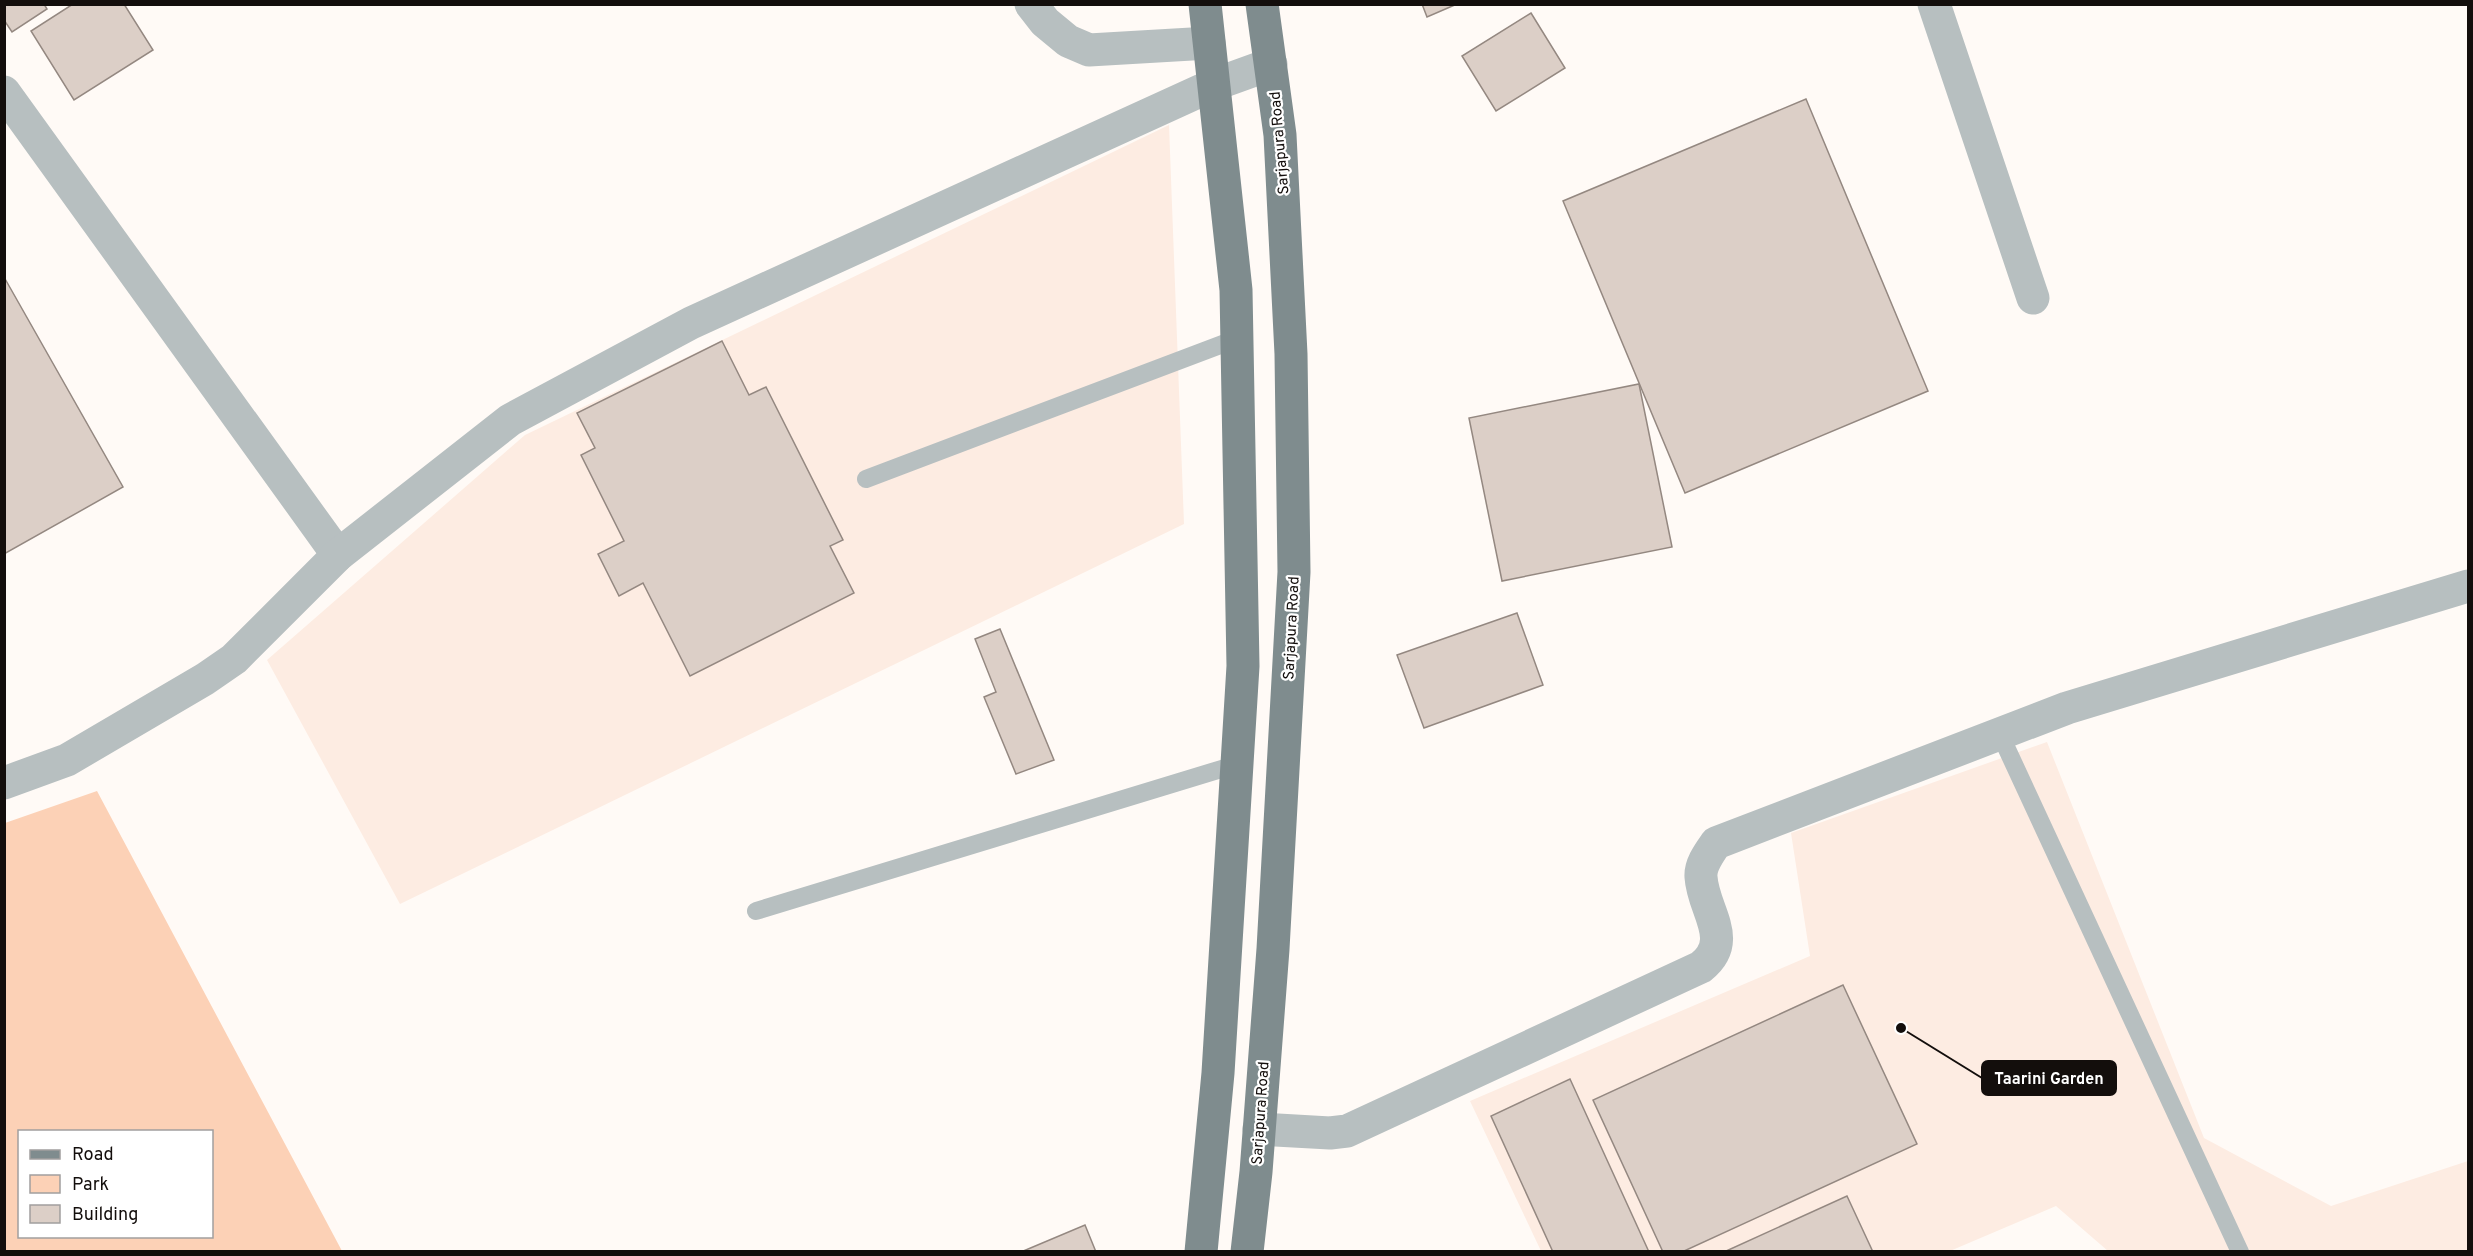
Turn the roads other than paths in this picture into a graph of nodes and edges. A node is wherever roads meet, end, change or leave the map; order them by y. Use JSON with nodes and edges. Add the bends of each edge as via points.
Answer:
{"nodes":[{"id":1,"x":1031,"y":4,"type":"edge"},
{"id":2,"x":1205,"y":4,"type":"edge"},
{"id":3,"x":1262,"y":4,"type":"edge"},
{"id":4,"x":1934,"y":4,"type":"edge"},
{"id":5,"x":1209,"y":43,"type":"junction"},
{"id":6,"x":1271,"y":64,"type":"junction"},
{"id":7,"x":1214,"y":86,"type":"junction"},
{"id":8,"x":4,"y":92,"type":"edge"},
{"id":9,"x":2032,"y":298,"type":"dead end"},
{"id":10,"x":1236,"y":339,"type":"junction"},
{"id":11,"x":866,"y":479,"type":"dead end"},
{"id":12,"x":338,"y":555,"type":"junction"},
{"id":13,"x":2469,"y":586,"type":"edge"},
{"id":14,"x":2000,"y":734,"type":"junction"},
{"id":15,"x":1238,"y":764,"type":"junction"},
{"id":16,"x":4,"y":783,"type":"edge"},
{"id":17,"x":756,"y":911,"type":"dead end"},
{"id":18,"x":1259,"y":1129,"type":"junction"},
{"id":19,"x":1201,"y":1251,"type":"edge"},
{"id":20,"x":1247,"y":1251,"type":"edge"},
{"id":21,"x":2240,"y":1251,"type":"edge"}],
"edges":[{"from":1,"to":5,"type":"street","via":[[1068,41],[1089,50]]},
{"from":2,"to":5,"type":"main road"},
{"from":3,"to":6,"type":"main road","name":"Sarjapura Road"},
{"from":4,"to":9,"type":"street"},
{"from":5,"to":7,"type":"main road"},
{"from":6,"to":7,"type":"street"},
{"from":6,"to":18,"type":"main road","name":"Sarjapura Road","via":[[1280,135],[1292,354],[1294,572]]},
{"from":7,"to":10,"type":"main road","via":[[1236,290]]},
{"from":7,"to":12,"type":"street","via":[[691,323],[510,420]]},
{"from":8,"to":12,"type":"street"},
{"from":10,"to":11,"type":"lane"},
{"from":10,"to":15,"type":"main road","via":[[1243,666]]},
{"from":12,"to":16,"type":"street","via":[[251,644],[205,679],[67,760]]},
{"from":13,"to":14,"type":"street","via":[[2067,708]]},
{"from":14,"to":18,"type":"street","via":[[1716,843],[1705,858],[1701,876],[1718,944],[1712,959],[1701,967],[1347,1131]]},
{"from":14,"to":21,"type":"lane"},
{"from":15,"to":17,"type":"lane"},
{"from":15,"to":19,"type":"main road","via":[[1218,1073]]},
{"from":18,"to":20,"type":"main road","name":"Sarjapura Road"}]}
